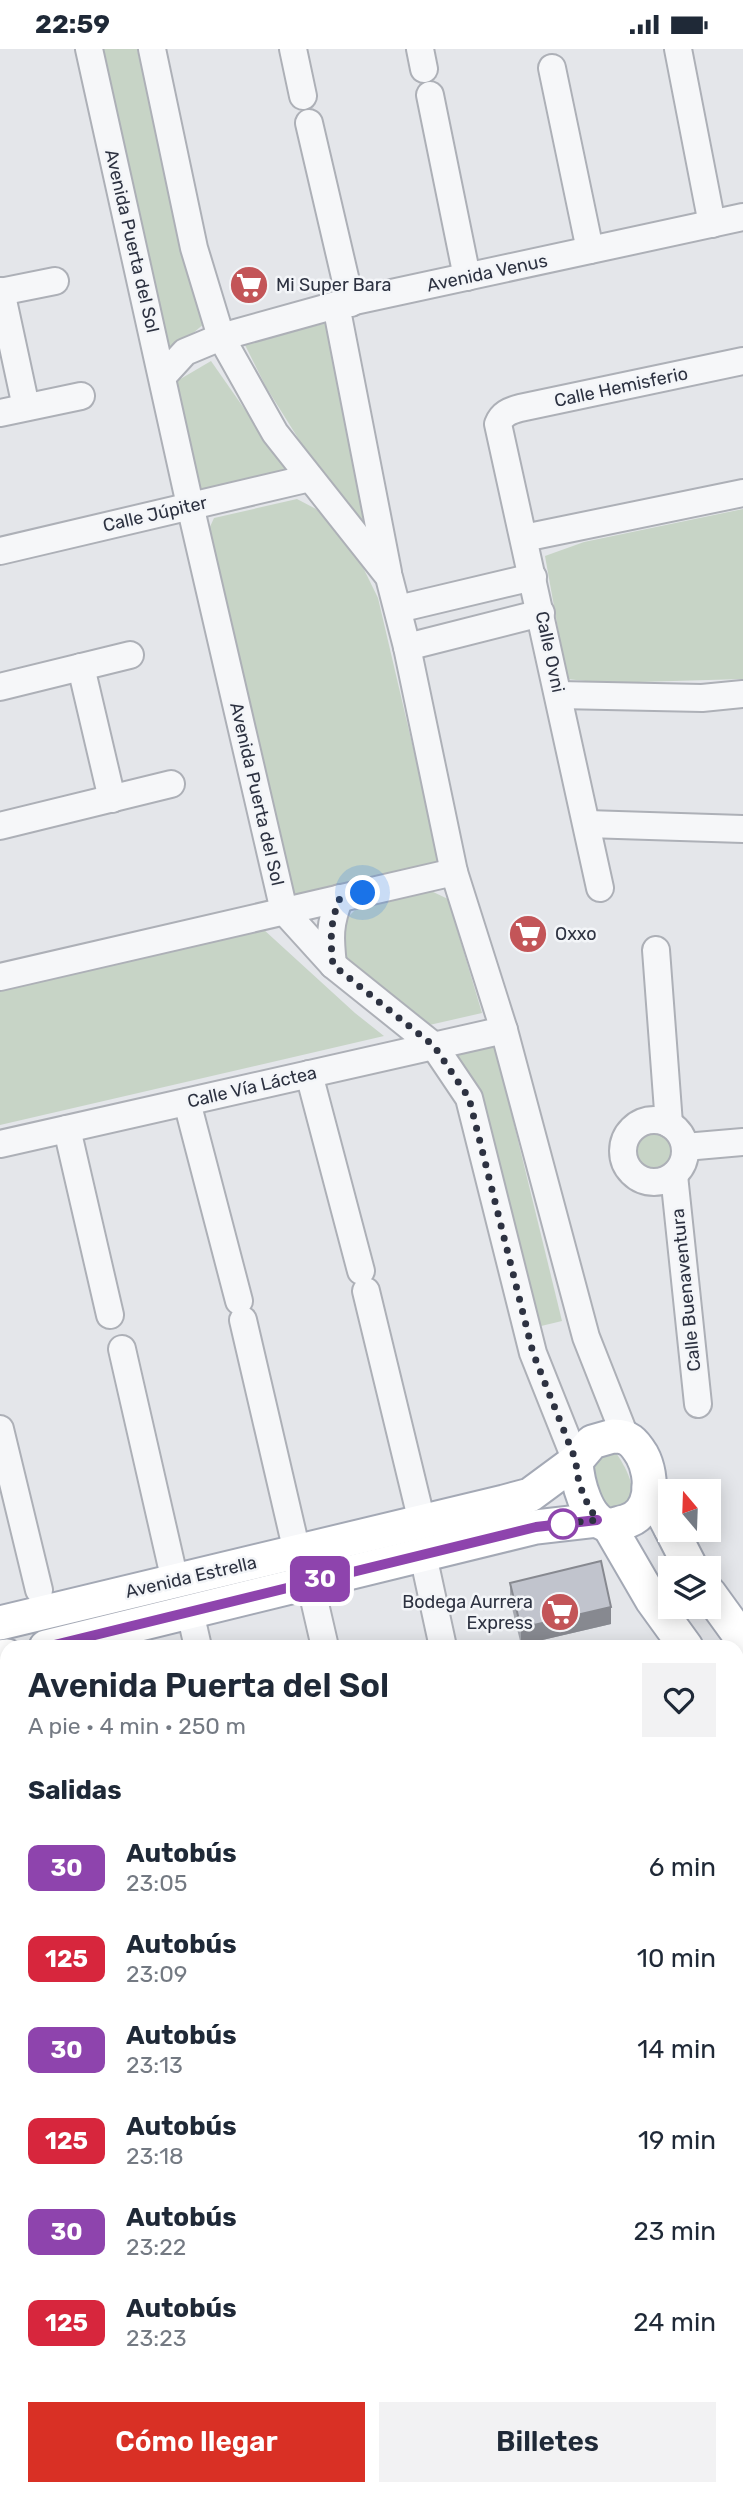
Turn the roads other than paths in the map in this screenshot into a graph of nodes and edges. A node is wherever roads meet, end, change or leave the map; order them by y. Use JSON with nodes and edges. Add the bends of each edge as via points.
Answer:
{"nodes":[{"id":1,"x":89,"y":49,"type":"edge"},
{"id":2,"x":152,"y":49,"type":"edge"},
{"id":3,"x":293,"y":49,"type":"edge"},
{"id":4,"x":678,"y":49,"type":"edge"},
{"id":5,"x":552,"y":68,"type":"dead end"},
{"id":6,"x":430,"y":95,"type":"dead end"},
{"id":7,"x":303,"y":96,"type":"dead end"},
{"id":8,"x":309,"y":123,"type":"dead end"},
{"id":9,"x":743,"y":217,"type":"edge"},
{"id":10,"x":712,"y":224,"type":"junction"},
{"id":11,"x":590,"y":250,"type":"junction"},
{"id":12,"x":467,"y":277,"type":"junction"},
{"id":13,"x":55,"y":281,"type":"dead end"},
{"id":14,"x":1,"y":292,"type":"edge"},
{"id":15,"x":344,"y":304,"type":"junction"},
{"id":16,"x":221,"y":337,"type":"junction"},
{"id":17,"x":743,"y":361,"type":"edge"},
{"id":18,"x":163,"y":376,"type":"junction"},
{"id":19,"x":81,"y":395,"type":"dead end"},
{"id":20,"x":26,"y":407,"type":"junction"},
{"id":21,"x":0,"y":413,"type":"edge"},
{"id":22,"x":501,"y":417,"type":"joint"},
{"id":23,"x":310,"y":478,"type":"junction"},
{"id":24,"x":743,"y":493,"type":"edge"},
{"id":25,"x":190,"y":505,"type":"junction"},
{"id":26,"x":524,"y":538,"type":"junction"},
{"id":27,"x":0,"y":551,"type":"edge"},
{"id":28,"x":389,"y":577,"type":"junction"},
{"id":29,"x":533,"y":577,"type":"junction"},
{"id":30,"x":398,"y":609,"type":"junction"},
{"id":31,"x":541,"y":613,"type":"junction"},
{"id":32,"x":407,"y":647,"type":"junction"},
{"id":33,"x":130,"y":655,"type":"dead end"},
{"id":34,"x":81,"y":667,"type":"junction"},
{"id":35,"x":0,"y":687,"type":"edge"},
{"id":36,"x":743,"y":694,"type":"edge"},
{"id":37,"x":559,"y":695,"type":"junction"},
{"id":38,"x":170,"y":784,"type":"dead end"},
{"id":39,"x":112,"y":799,"type":"junction"},
{"id":40,"x":587,"y":824,"type":"junction"},
{"id":41,"x":0,"y":826,"type":"edge"},
{"id":42,"x":743,"y":829,"type":"edge"},
{"id":43,"x":454,"y":871,"type":"junction"},
{"id":44,"x":600,"y":888,"type":"dead end"},
{"id":45,"x":340,"y":898,"type":"junction"},
{"id":46,"x":285,"y":911,"type":"junction"},
{"id":47,"x":656,"y":950,"type":"dead end"},
{"id":48,"x":333,"y":965,"type":"junction"},
{"id":49,"x":0,"y":977,"type":"edge"},
{"id":50,"x":504,"y":1030,"type":"junction"},
{"id":51,"x":434,"y":1046,"type":"junction"},
{"id":52,"x":309,"y":1074,"type":"junction"},
{"id":53,"x":187,"y":1102,"type":"junction"},
{"id":54,"x":669,"y":1124,"type":"junction"},
{"id":55,"x":67,"y":1129,"type":"junction"},
{"id":56,"x":743,"y":1142,"type":"edge"},
{"id":57,"x":0,"y":1144,"type":"edge"},
{"id":58,"x":685,"y":1147,"type":"junction"},
{"id":59,"x":674,"y":1175,"type":"junction"},
{"id":60,"x":110,"y":1315,"type":"dead end"},
{"id":61,"x":122,"y":1349,"type":"dead end"},
{"id":62,"x":698,"y":1404,"type":"dead end"},
{"id":63,"x":0,"y":1429,"type":"edge"},
{"id":64,"x":625,"y":1436,"type":"junction"},
{"id":65,"x":576,"y":1461,"type":"junction"},
{"id":66,"x":649,"y":1487,"type":"junction"},
{"id":67,"x":658,"y":1504,"type":"edge"},
{"id":68,"x":422,"y":1522,"type":"junction"},
{"id":69,"x":603,"y":1523,"type":"junction"},
{"id":70,"x":297,"y":1552,"type":"junction"},
{"id":71,"x":423,"y":1555,"type":"junction"},
{"id":72,"x":175,"y":1581,"type":"junction"},
{"id":73,"x":310,"y":1582,"type":"junction"},
{"id":74,"x":42,"y":1601,"type":"junction"},
{"id":75,"x":721,"y":1610,"type":"edge"},
{"id":76,"x":190,"y":1612,"type":"junction"},
{"id":77,"x":0,"y":1623,"type":"edge"},
{"id":78,"x":49,"y":1640,"type":"edge"},
{"id":79,"x":75,"y":1640,"type":"edge"},
{"id":80,"x":196,"y":1640,"type":"edge"},
{"id":81,"x":324,"y":1640,"type":"edge"},
{"id":82,"x":441,"y":1640,"type":"edge"},
{"id":83,"x":681,"y":1640,"type":"edge"},
{"id":84,"x":743,"y":1640,"type":"edge"}],
"edges":[{"from":1,"to":18,"type":"street","name":"Avenida Puerta del Sol"},
{"from":2,"to":16,"type":"street","via":[[194,248]]},
{"from":3,"to":7,"type":"street"},
{"from":4,"to":10,"type":"street"},
{"from":5,"to":11,"type":"street"},
{"from":6,"to":12,"type":"street"},
{"from":8,"to":15,"type":"street"},
{"from":9,"to":10,"type":"street","name":"Avenida Venus"},
{"from":10,"to":11,"type":"street","name":"Avenida Venus"},
{"from":11,"to":12,"type":"street","name":"Avenida Venus"},
{"from":12,"to":15,"type":"street","name":"Avenida Venus"},
{"from":13,"to":14,"type":"street"},
{"from":14,"to":20,"type":"street"},
{"from":15,"to":16,"type":"street","name":"Avenida Venus"},
{"from":15,"to":28,"type":"street"},
{"from":16,"to":18,"type":"street","name":"Avenida Venus","via":[[185,352]]},
{"from":16,"to":23,"type":"street","via":[[275,433]]},
{"from":17,"to":22,"type":"street","name":"Calle Hemisferio","via":[[520,408]]},
{"from":18,"to":25,"type":"street","name":"Avenida Puerta del Sol"},
{"from":19,"to":20,"type":"street"},
{"from":20,"to":21,"type":"street"},
{"from":22,"to":26,"type":"street","name":"Calle Ovni","via":[[499,433]]},
{"from":23,"to":25,"type":"street","name":"Calle Júpiter"},
{"from":23,"to":28,"type":"street"},
{"from":24,"to":26,"type":"street"},
{"from":25,"to":27,"type":"street","name":"Calle Júpiter"},
{"from":25,"to":46,"type":"street","name":"Avenida Puerta del Sol"},
{"from":26,"to":29,"type":"street","name":"Calle Ovni"},
{"from":28,"to":30,"type":"street"},
{"from":29,"to":30,"type":"street"},
{"from":29,"to":31,"type":"street","name":"Calle Ovni"},
{"from":30,"to":32,"type":"street"},
{"from":31,"to":32,"type":"street"},
{"from":31,"to":37,"type":"street","name":"Calle Ovni"},
{"from":32,"to":43,"type":"street"},
{"from":33,"to":34,"type":"street"},
{"from":34,"to":35,"type":"street"},
{"from":34,"to":39,"type":"street"},
{"from":36,"to":37,"type":"street","via":[[702,698]]},
{"from":37,"to":40,"type":"street","name":"Calle Ovni"},
{"from":38,"to":39,"type":"street"},
{"from":39,"to":41,"type":"street"},
{"from":40,"to":42,"type":"street"},
{"from":40,"to":44,"type":"street","name":"Calle Ovni"},
{"from":43,"to":45,"type":"street"},
{"from":43,"to":50,"type":"street"},
{"from":45,"to":46,"type":"street"},
{"from":45,"to":48,"type":"street","via":[[330,932]]},
{"from":46,"to":48,"type":"street","name":"Avenida Puerta del Sol"},
{"from":46,"to":49,"type":"street"},
{"from":47,"to":54,"type":"street"},
{"from":48,"to":51,"type":"street","name":"Avenida Puerta del Sol"},
{"from":50,"to":51,"type":"street","name":"Calle Vía Láctea"},
{"from":50,"to":64,"type":"street","via":[[586,1337]]},
{"from":51,"to":52,"type":"street","name":"Calle Vía Láctea"},
{"from":51,"to":65,"type":"street","name":"Avenida Puerta del Sol","via":[[469,1098],[533,1353]]},
{"from":52,"to":53,"type":"street","name":"Calle Vía Láctea"},
{"from":52,"to":68,"type":"street"},
{"from":53,"to":55,"type":"street","name":"Calle Vía Láctea"},
{"from":53,"to":70,"type":"street"},
{"from":54,"to":58,"type":"street"},
{"from":54,"to":59,"type":"street","via":[[642,1122],[628,1133],[622,1150],[627,1168],[640,1180],[658,1182]]},
{"from":55,"to":57,"type":"street","name":"Calle Vía Láctea"},
{"from":55,"to":60,"type":"street"},
{"from":56,"to":58,"type":"street"},
{"from":58,"to":59,"type":"street","via":[[683,1163]]},
{"from":59,"to":62,"type":"street","name":"Calle Buenaventura"},
{"from":61,"to":72,"type":"street"},
{"from":63,"to":74,"type":"street"},
{"from":64,"to":65,"type":"main road","via":[[601,1438]]},
{"from":64,"to":66,"type":"main road","via":[[646,1462]]},
{"from":65,"to":68,"type":"main road","name":"Avenida Estrella","via":[[530,1495]]},
{"from":65,"to":69,"type":"main road","via":[[582,1495]]},
{"from":66,"to":67,"type":"main road"},
{"from":66,"to":69,"type":"main road","via":[[649,1497],[631,1521]]},
{"from":68,"to":70,"type":"main road","name":"Avenida Estrella"},
{"from":69,"to":71,"type":"main road","name":"Avenida Estrella","via":[[536,1527]]},
{"from":69,"to":83,"type":"main road"},
{"from":70,"to":72,"type":"main road","name":"Avenida Estrella"},
{"from":71,"to":73,"type":"main road","name":"Avenida Estrella"},
{"from":71,"to":82,"type":"street"},
{"from":72,"to":74,"type":"main road","name":"Avenida Estrella"},
{"from":73,"to":76,"type":"main road","name":"Avenida Estrella"},
{"from":73,"to":81,"type":"street"},
{"from":74,"to":77,"type":"main road","name":"Avenida Estrella"},
{"from":74,"to":78,"type":"street"},
{"from":75,"to":84,"type":"main road"},
{"from":76,"to":79,"type":"main road","name":"Avenida Estrella"},
{"from":76,"to":80,"type":"street"}]}
